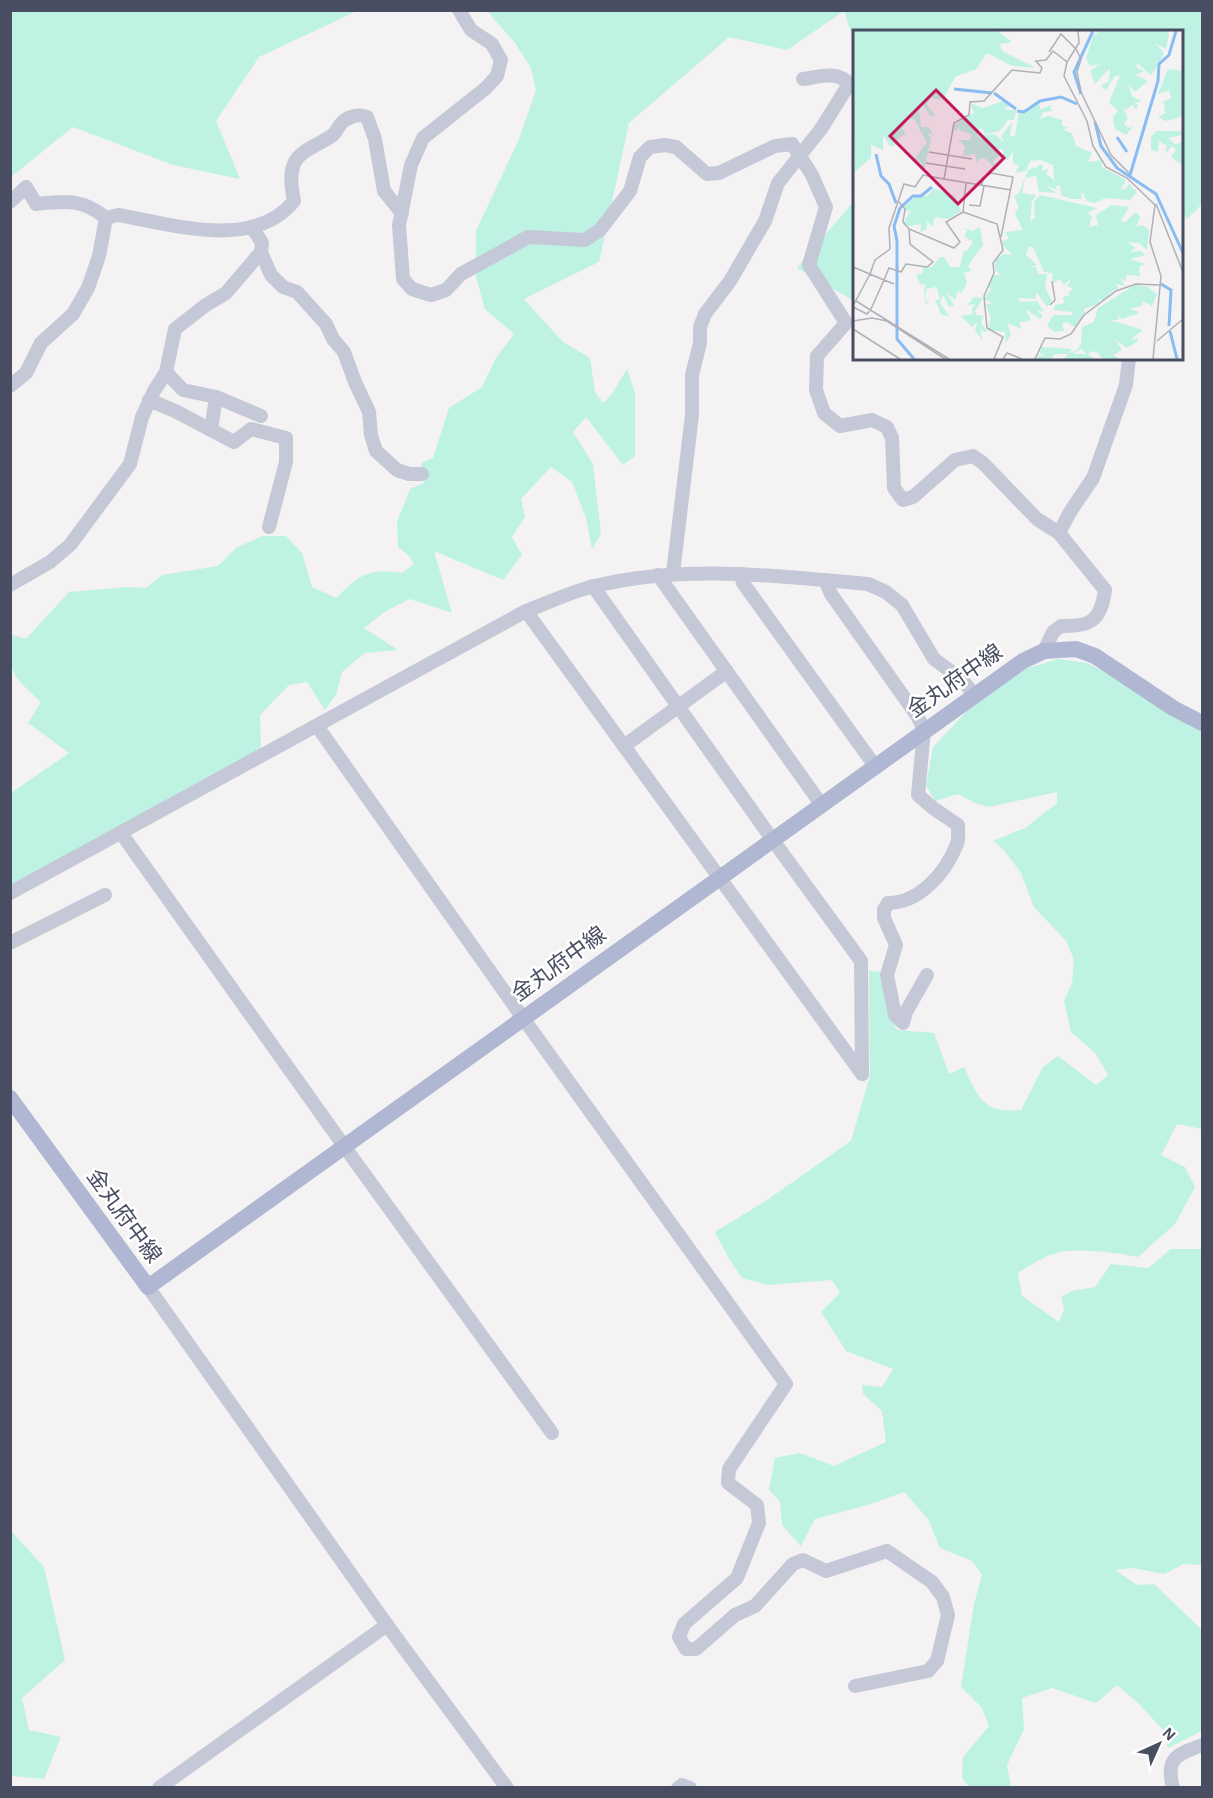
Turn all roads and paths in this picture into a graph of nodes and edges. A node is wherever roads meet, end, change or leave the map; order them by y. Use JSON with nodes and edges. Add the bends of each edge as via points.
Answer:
{"nodes":[{"id":1,"x":459,"y":10,"type":"edge"},
{"id":2,"x":803,"y":79,"type":"dead end"},
{"id":3,"x":800,"y":154,"type":"junction"},
{"id":4,"x":10,"y":202,"type":"edge"},
{"id":5,"x":402,"y":213,"type":"junction"},
{"id":6,"x":106,"y":218,"type":"junction"},
{"id":7,"x":252,"y":227,"type":"junction"},
{"id":8,"x":261,"y":252,"type":"junction"},
{"id":9,"x":1129,"y":360,"type":"edge"},
{"id":10,"x":166,"y":372,"type":"junction"},
{"id":11,"x":10,"y":386,"type":"edge"},
{"id":12,"x":216,"y":397,"type":"junction"},
{"id":13,"x":149,"y":400,"type":"junction"},
{"id":14,"x":261,"y":416,"type":"dead end"},
{"id":15,"x":211,"y":430,"type":"junction"},
{"id":16,"x":422,"y":474,"type":"dead end"},
{"id":17,"x":269,"y":527,"type":"dead end"},
{"id":18,"x":1059,"y":533,"type":"junction"},
{"id":19,"x":673,"y":573,"type":"junction"},
{"id":20,"x":741,"y":574,"type":"junction"},
{"id":21,"x":658,"y":575,"type":"junction"},
{"id":22,"x":825,"y":580,"type":"junction"},
{"id":23,"x":10,"y":585,"type":"edge"},
{"id":24,"x":593,"y":586,"type":"junction"},
{"id":25,"x":526,"y":611,"type":"junction"},
{"id":26,"x":1044,"y":651,"type":"junction"},
{"id":27,"x":727,"y":671,"type":"junction"},
{"id":28,"x":974,"y":694,"type":"junction"},
{"id":29,"x":678,"y":707,"type":"junction"},
{"id":30,"x":1203,"y":723,"type":"edge"},
{"id":31,"x":317,"y":726,"type":"junction"},
{"id":32,"x":924,"y":730,"type":"junction"},
{"id":33,"x":624,"y":746,"type":"junction"},
{"id":34,"x":875,"y":766,"type":"junction"},
{"id":35,"x":821,"y":804,"type":"junction"},
{"id":36,"x":121,"y":833,"type":"junction"},
{"id":37,"x":772,"y":839,"type":"junction"},
{"id":38,"x":718,"y":877,"type":"junction"},
{"id":39,"x":10,"y":893,"type":"edge"},
{"id":40,"x":105,"y":895,"type":"dead end"},
{"id":41,"x":10,"y":943,"type":"edge"},
{"id":42,"x":927,"y":975,"type":"dead end"},
{"id":43,"x":523,"y":1018,"type":"junction"},
{"id":44,"x":10,"y":1098,"type":"edge"},
{"id":45,"x":344,"y":1146,"type":"junction"},
{"id":46,"x":148,"y":1287,"type":"junction"},
{"id":47,"x":552,"y":1433,"type":"dead end"},
{"id":48,"x":387,"y":1625,"type":"junction"},
{"id":49,"x":855,"y":1686,"type":"dead end"},
{"id":50,"x":1203,"y":1745,"type":"edge"},
{"id":51,"x":159,"y":1788,"type":"edge"},
{"id":52,"x":507,"y":1788,"type":"edge"},
{"id":53,"x":678,"y":1788,"type":"edge"},
{"id":54,"x":690,"y":1788,"type":"edge"},
{"id":55,"x":1173,"y":1788,"type":"edge"}],
"edges":[{"from":1,"to":5,"type":"street","via":[[471,30],[492,44],[501,60],[497,76],[423,138],[411,165]]},
{"from":2,"to":3,"type":"street","via":[[833,75],[849,84]]},
{"from":3,"to":5,"type":"street","via":[[792,144],[775,146],[719,174],[707,174],[676,147],[650,147],[640,157],[630,191],[600,230],[585,240],[528,237],[461,274],[446,290],[431,295],[412,289],[403,279],[399,225]]},
{"from":3,"to":18,"type":"street","via":[[826,207],[809,265],[846,323],[818,356],[816,390],[824,413],[840,426],[872,420],[887,427],[892,438],[894,488],[903,500],[913,497],[955,460],[973,456],[1037,519]]},
{"from":3,"to":19,"type":"street","via":[[778,183],[765,221],[700,327]]},
{"from":4,"to":6,"type":"street","via":[[26,187],[36,204],[69,201],[92,206]]},
{"from":5,"to":7,"type":"street","via":[[384,191],[375,140],[367,117],[359,114],[343,120],[335,132],[301,153],[291,177],[294,201]]},
{"from":6,"to":7,"type":"street","via":[[118,215],[212,231]]},
{"from":6,"to":11,"type":"street","via":[[88,288],[73,314],[41,344],[26,372]]},
{"from":7,"to":8,"type":"street","via":[[262,243]]},
{"from":8,"to":10,"type":"street","via":[[226,293],[175,329]]},
{"from":8,"to":16,"type":"street","via":[[271,274],[283,287],[297,292],[326,324],[344,352],[369,411],[376,450],[397,470]]},
{"from":9,"to":18,"type":"street","via":[[1126,385],[1093,478]]},
{"from":10,"to":12,"type":"street","via":[[183,390]]},
{"from":10,"to":13,"type":"street"},
{"from":12,"to":14,"type":"street"},
{"from":12,"to":15,"type":"street"},
{"from":13,"to":15,"type":"street"},
{"from":13,"to":23,"type":"street","via":[[130,464],[117,483],[70,545],[50,562]]},
{"from":15,"to":17,"type":"street","via":[[234,442],[251,429],[286,438],[286,462]]},
{"from":18,"to":26,"type":"street","via":[[1105,590],[1103,606],[1092,622],[1061,626],[1053,632]]},
{"from":19,"to":20,"type":"street"},
{"from":19,"to":21,"type":"street"},
{"from":20,"to":22,"type":"street"},
{"from":20,"to":34,"type":"street","via":[[743,583]]},
{"from":21,"to":24,"type":"street"},
{"from":21,"to":27,"type":"street"},
{"from":22,"to":28,"type":"street","via":[[868,584],[886,592],[902,605],[934,659]]},
{"from":22,"to":32,"type":"street"},
{"from":24,"to":25,"type":"street"},
{"from":24,"to":29,"type":"street"},
{"from":25,"to":31,"type":"street"},
{"from":25,"to":33,"type":"street"},
{"from":26,"to":28,"type":"main road","name":"金丸府中線"},
{"from":26,"to":30,"type":"main road","name":"金丸府中線","via":[[1076,649],[1095,656],[1173,708]]},
{"from":27,"to":29,"type":"street"},
{"from":27,"to":35,"type":"street"},
{"from":28,"to":32,"type":"main road","name":"金丸府中線"},
{"from":29,"to":33,"type":"street"},
{"from":29,"to":37,"type":"street"},
{"from":31,"to":36,"type":"street"},
{"from":31,"to":43,"type":"street"},
{"from":32,"to":34,"type":"main road","name":"金丸府中線"},
{"from":32,"to":42,"type":"street","via":[[918,795],[958,825],[958,842],[942,871],[918,895],[888,903],[884,910],[896,945],[887,975],[895,1015],[903,1023]]},
{"from":33,"to":38,"type":"street"},
{"from":34,"to":35,"type":"main road","name":"金丸府中線"},
{"from":35,"to":37,"type":"main road","name":"金丸府中線"},
{"from":36,"to":39,"type":"street"},
{"from":36,"to":45,"type":"street"},
{"from":37,"to":38,"type":"main road","name":"金丸府中線"},
{"from":37,"to":38,"type":"street","via":[[861,961],[862,1074]]},
{"from":38,"to":43,"type":"main road","name":"金丸府中線"},
{"from":40,"to":41,"type":"street"},
{"from":43,"to":45,"type":"main road","name":"金丸府中線"},
{"from":43,"to":49,"type":"street","via":[[786,1384],[729,1469],[728,1483],[757,1505],[759,1523],[737,1578],[684,1624],[679,1637],[686,1649],[696,1649],[735,1615],[755,1606],[793,1564],[803,1560],[826,1571],[887,1551],[932,1582],[943,1597],[948,1615],[938,1661],[928,1671]]},
{"from":44,"to":46,"type":"main road","name":"金丸府中線"},
{"from":45,"to":46,"type":"main road","name":"金丸府中線"},
{"from":45,"to":47,"type":"street"},
{"from":46,"to":48,"type":"street"},
{"from":48,"to":51,"type":"street"},
{"from":48,"to":52,"type":"street"},
{"from":50,"to":55,"type":"street","via":[[1173,1759],[1169,1768]]},
{"from":53,"to":54,"type":"street"}]}
